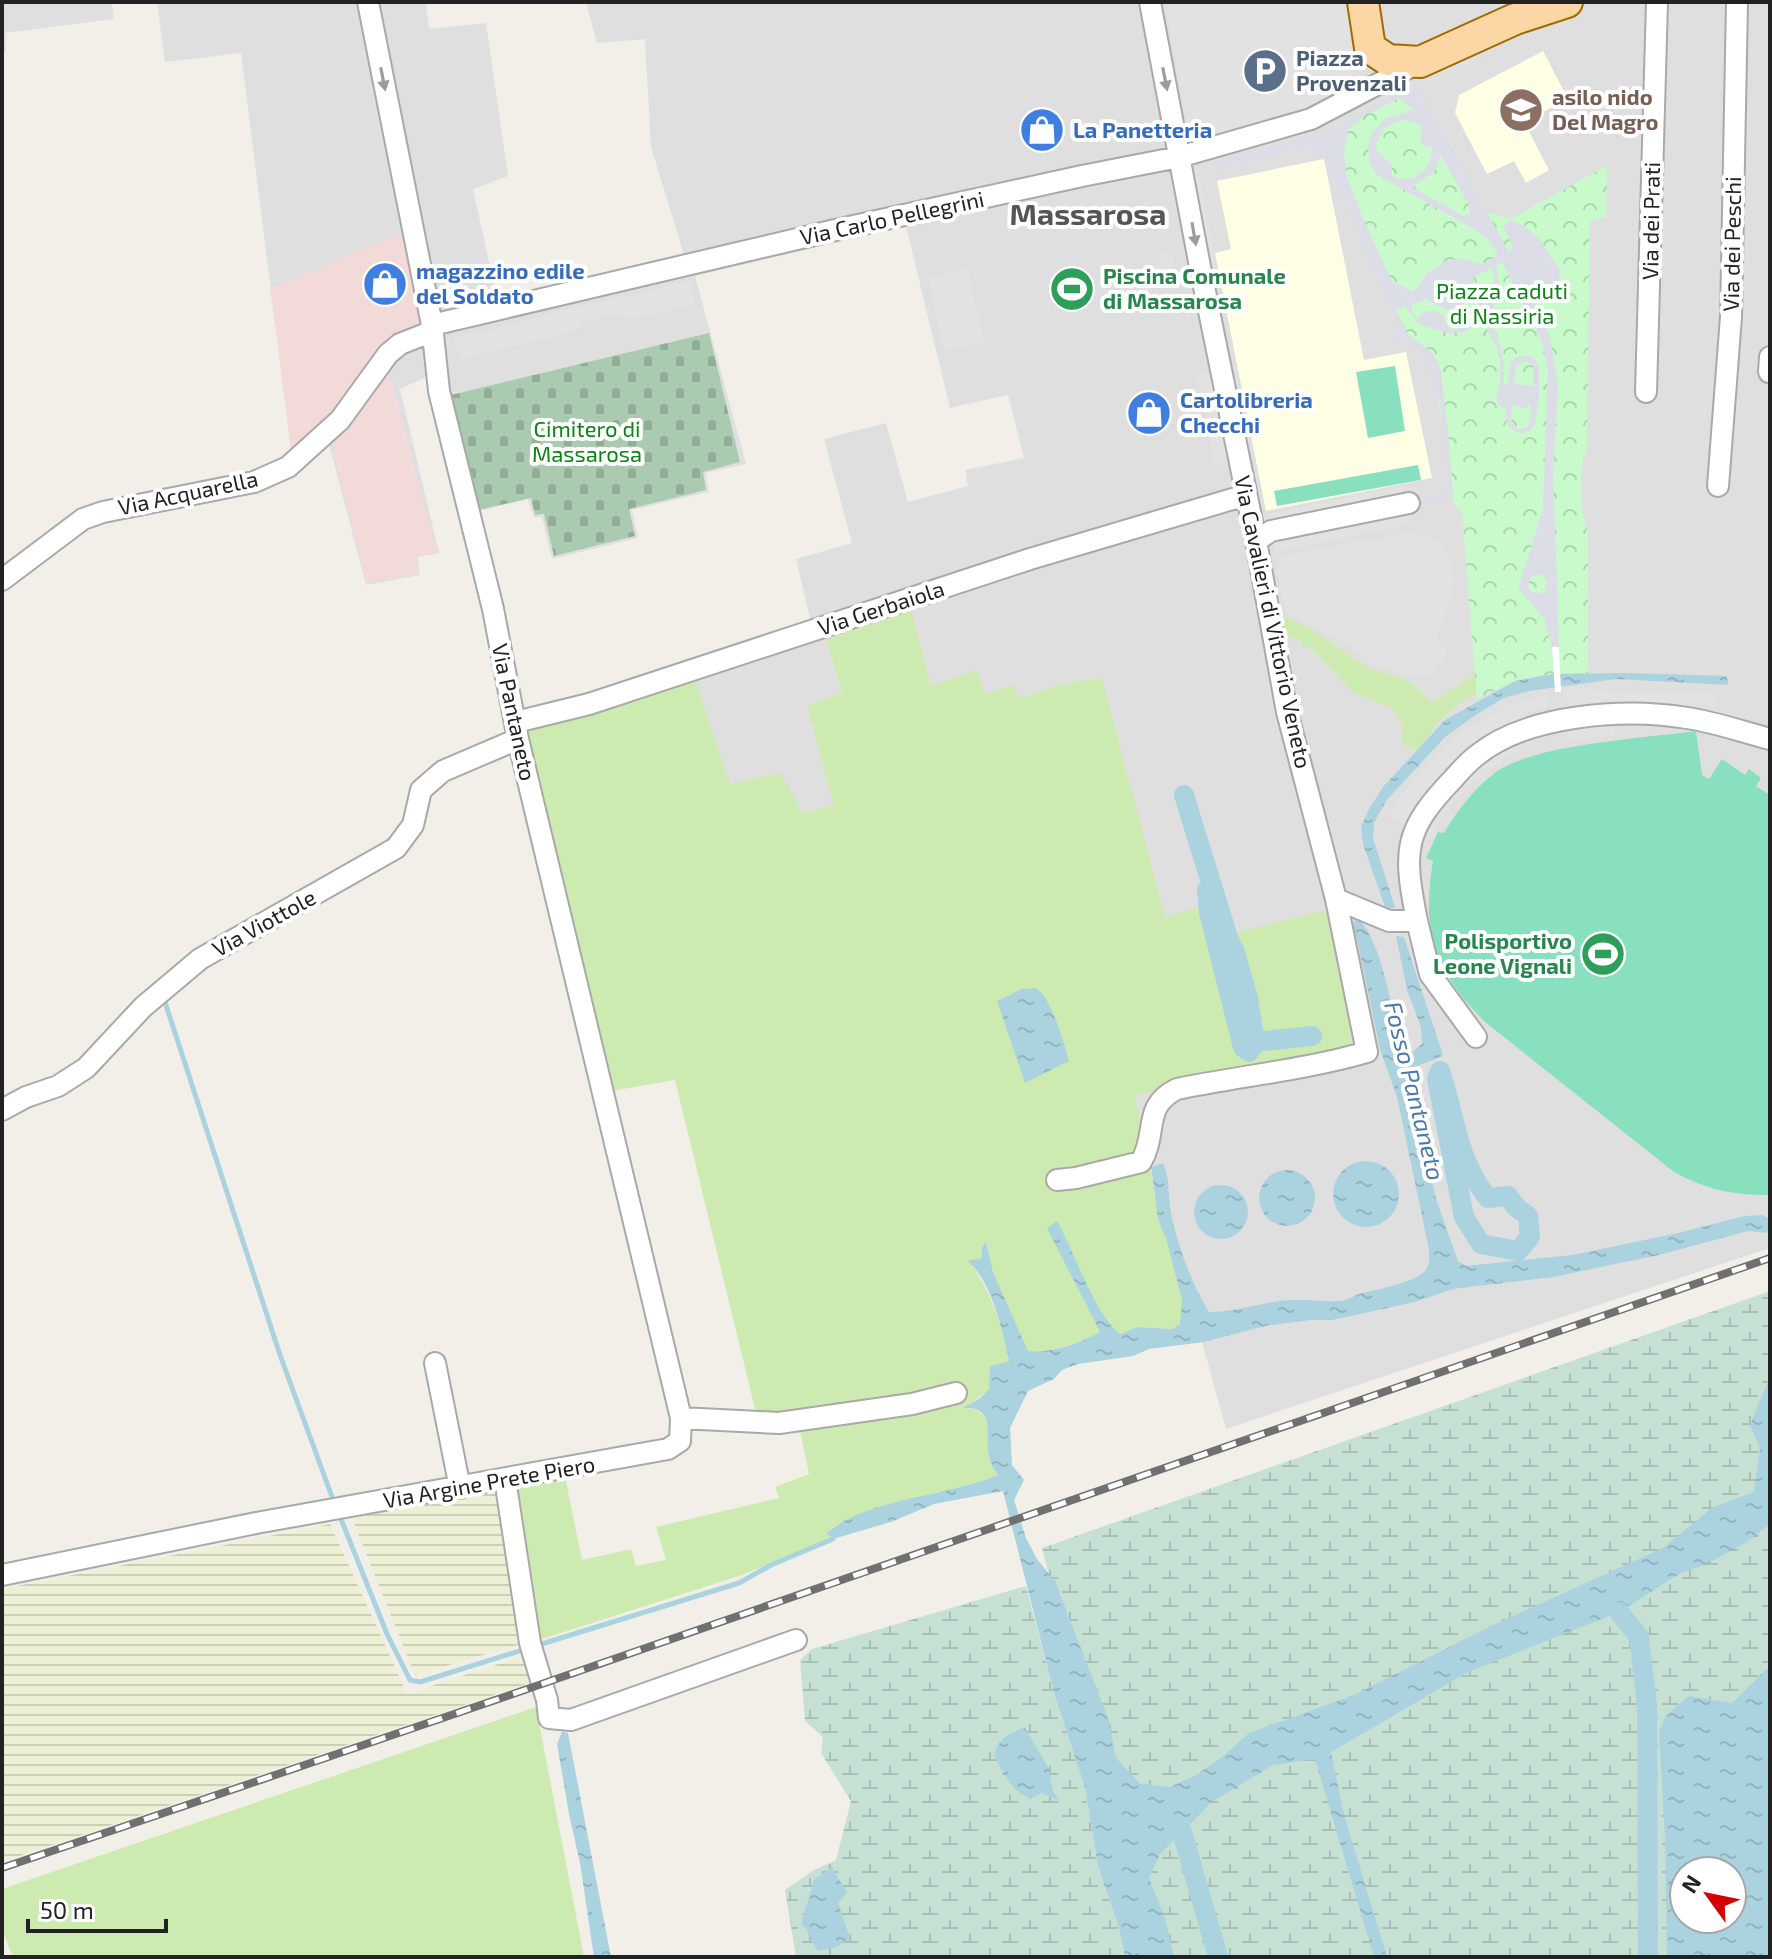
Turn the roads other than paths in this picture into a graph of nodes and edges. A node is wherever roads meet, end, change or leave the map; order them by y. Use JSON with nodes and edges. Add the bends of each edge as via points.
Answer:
{"nodes":[{"id":1,"x":368,"y":2,"type":"edge"},
{"id":2,"x":1150,"y":2,"type":"edge"},
{"id":3,"x":1363,"y":2,"type":"edge"},
{"id":4,"x":1567,"y":2,"type":"edge"},
{"id":5,"x":1657,"y":2,"type":"edge"},
{"id":6,"x":1737,"y":2,"type":"edge"},
{"id":7,"x":1514,"y":11,"type":"edge"},
{"id":8,"x":1420,"y":62,"type":"junction"},
{"id":9,"x":1179,"y":157,"type":"junction"},
{"id":10,"x":432,"y":328,"type":"junction"},
{"id":11,"x":1646,"y":392,"type":"dead end"},
{"id":12,"x":1718,"y":486,"type":"dead end"},
{"id":13,"x":1246,"y":495,"type":"junction"},
{"id":14,"x":1409,"y":503,"type":"dead end"},
{"id":15,"x":1256,"y":541,"type":"junction"},
{"id":16,"x":2,"y":580,"type":"edge"},
{"id":17,"x":517,"y":730,"type":"junction"},
{"id":18,"x":1770,"y":739,"type":"edge"},
{"id":19,"x":1336,"y":899,"type":"junction"},
{"id":20,"x":1417,"y":921,"type":"junction"},
{"id":21,"x":1476,"y":1037,"type":"dead end"},
{"id":22,"x":2,"y":1110,"type":"edge"},
{"id":23,"x":1057,"y":1180,"type":"dead end"},
{"id":24,"x":435,"y":1363,"type":"dead end"},
{"id":25,"x":956,"y":1393,"type":"dead end"},
{"id":26,"x":681,"y":1418,"type":"junction"},
{"id":27,"x":505,"y":1479,"type":"junction"},
{"id":28,"x":460,"y":1488,"type":"junction"},
{"id":29,"x":2,"y":1575,"type":"edge"},
{"id":30,"x":796,"y":1640,"type":"dead end"}],
"edges":[{"from":1,"to":10,"type":"street","name":"Via Pantaneto","one_way":true},
{"from":2,"to":9,"type":"street","name":"Via Cavalieri di Vittorio Veneto","one_way":true},
{"from":3,"to":8,"type":"main road","via":[[1370,48],[1388,60]]},
{"from":4,"to":7,"type":"main road","name":"Via Carlo Pellegrini"},
{"from":5,"to":11,"type":"street","name":"Via dei Prati"},
{"from":6,"to":12,"type":"street","name":"Via dei Peschi","via":[[1731,317]]},
{"from":7,"to":8,"type":"main road","name":"Via Carlo Pellegrini"},
{"from":8,"to":9,"type":"street","name":"Via Carlo Pellegrini","via":[[1311,119]]},
{"from":9,"to":10,"type":"street","name":"Via Carlo Pellegrini","via":[[831,231]]},
{"from":9,"to":13,"type":"street","name":"Via Cavalieri di Vittorio Veneto","one_way":true},
{"from":10,"to":16,"type":"street","name":"Via Acquarella","via":[[388,354],[340,420],[288,467],[254,482],[83,519]]},
{"from":10,"to":17,"type":"street","name":"Via Pantaneto","via":[[439,391]]},
{"from":13,"to":15,"type":"street","name":"Via Cavalieri di Vittorio Veneto"},
{"from":13,"to":17,"type":"street","name":"Via Gerbaiola","via":[[1030,559]]},
{"from":14,"to":15,"type":"street","via":[[1271,531]]},
{"from":15,"to":19,"type":"street","name":"Via Cavalieri di Vittorio Veneto","via":[[1287,712]]},
{"from":17,"to":22,"type":"street","name":"Via Viottole","via":[[443,771],[421,790],[413,825],[396,848],[200,959],[143,1007],[86,1068]]},
{"from":17,"to":26,"type":"street","name":"Via Pantaneto"},
{"from":18,"to":20,"type":"street","via":[[1687,718],[1636,714],[1580,716],[1523,730],[1477,754],[1417,821],[1408,876]]},
{"from":19,"to":20,"type":"street","via":[[1389,921]]},
{"from":19,"to":23,"type":"street","name":"Via Cavalieri di Vittorio Veneto","via":[[1367,1052],[1328,1064],[1177,1089],[1154,1108],[1149,1148],[1141,1162]]},
{"from":20,"to":21,"type":"street","via":[[1430,974]]},
{"from":24,"to":28,"type":"street"},
{"from":25,"to":26,"type":"street","via":[[779,1423]]},
{"from":26,"to":27,"type":"street","name":"Via Argine Prete Piero","via":[[680,1441],[668,1449]]},
{"from":27,"to":28,"type":"street","name":"Via Argine Prete Piero"},
{"from":27,"to":30,"type":"street","via":[[532,1649],[549,1718],[571,1720]]},
{"from":28,"to":29,"type":"street","name":"Via Argine Prete Piero"}]}
